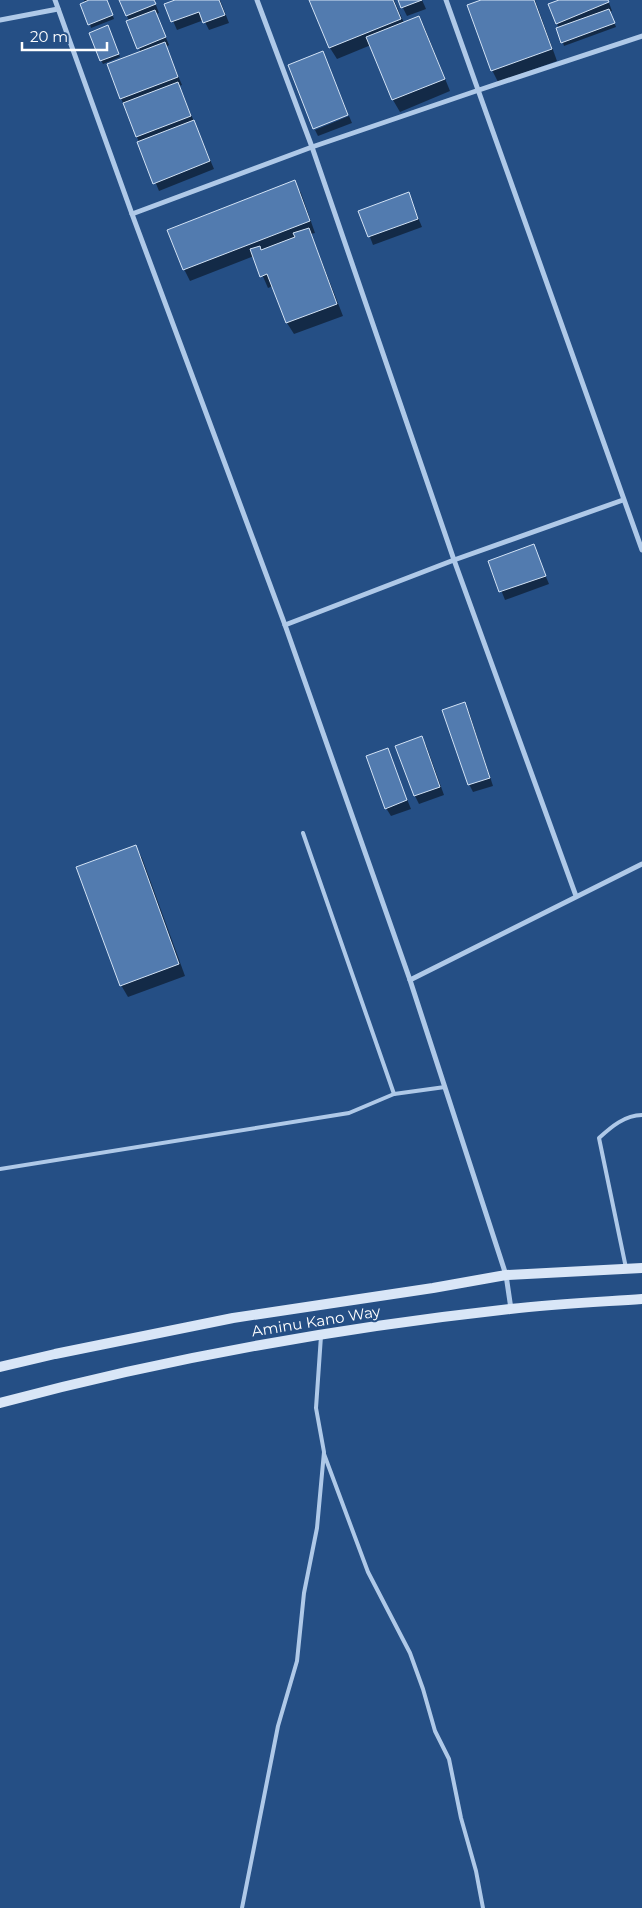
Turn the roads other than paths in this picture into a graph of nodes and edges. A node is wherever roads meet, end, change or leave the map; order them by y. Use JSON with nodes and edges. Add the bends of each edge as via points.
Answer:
{"nodes":[{"id":1,"x":55,"y":0,"type":"edge"},
{"id":2,"x":257,"y":0,"type":"edge"},
{"id":3,"x":446,"y":0,"type":"edge"},
{"id":4,"x":58,"y":9,"type":"junction"},
{"id":5,"x":0,"y":20,"type":"edge"},
{"id":6,"x":642,"y":36,"type":"edge"},
{"id":7,"x":479,"y":90,"type":"junction"},
{"id":8,"x":312,"y":147,"type":"junction"},
{"id":9,"x":132,"y":214,"type":"junction"},
{"id":10,"x":623,"y":500,"type":"junction"},
{"id":11,"x":642,"y":532,"type":"edge"},
{"id":12,"x":636,"y":535,"type":"junction"},
{"id":13,"x":642,"y":550,"type":"edge"},
{"id":14,"x":454,"y":560,"type":"junction"},
{"id":15,"x":285,"y":625,"type":"junction"},
{"id":16,"x":303,"y":833,"type":"dead end"},
{"id":17,"x":642,"y":864,"type":"edge"},
{"id":18,"x":576,"y":896,"type":"junction"},
{"id":19,"x":410,"y":980,"type":"junction"},
{"id":20,"x":445,"y":1087,"type":"junction"},
{"id":21,"x":394,"y":1094,"type":"junction"},
{"id":22,"x":642,"y":1115,"type":"edge"},
{"id":23,"x":0,"y":1169,"type":"edge"},
{"id":24,"x":642,"y":1268,"type":"edge"},
{"id":25,"x":626,"y":1269,"type":"junction"},
{"id":26,"x":506,"y":1275,"type":"junction"},
{"id":27,"x":642,"y":1299,"type":"edge"},
{"id":28,"x":511,"y":1309,"type":"junction"},
{"id":29,"x":321,"y":1334,"type":"junction"},
{"id":30,"x":0,"y":1367,"type":"edge"},
{"id":31,"x":0,"y":1403,"type":"edge"},
{"id":32,"x":324,"y":1452,"type":"junction"},
{"id":33,"x":242,"y":1908,"type":"edge"},
{"id":34,"x":483,"y":1908,"type":"edge"}],
"edges":[{"from":1,"to":4,"type":"street"},
{"from":2,"to":8,"type":"street"},
{"from":3,"to":7,"type":"street"},
{"from":4,"to":5,"type":"street"},
{"from":4,"to":9,"type":"street"},
{"from":6,"to":7,"type":"street"},
{"from":7,"to":8,"type":"street"},
{"from":7,"to":10,"type":"street"},
{"from":8,"to":9,"type":"street"},
{"from":8,"to":14,"type":"street"},
{"from":9,"to":15,"type":"street"},
{"from":10,"to":12,"type":"street"},
{"from":10,"to":14,"type":"street"},
{"from":11,"to":12,"type":"street"},
{"from":12,"to":13,"type":"street"},
{"from":14,"to":15,"type":"street"},
{"from":14,"to":18,"type":"street"},
{"from":15,"to":19,"type":"street"},
{"from":16,"to":21,"type":"lane"},
{"from":17,"to":18,"type":"street"},
{"from":18,"to":19,"type":"street"},
{"from":19,"to":20,"type":"street"},
{"from":20,"to":21,"type":"lane"},
{"from":20,"to":26,"type":"street"},
{"from":21,"to":23,"type":"lane","via":[[349,1113]]},
{"from":22,"to":25,"type":"lane","via":[[613,1125],[599,1138]]},
{"from":24,"to":25,"type":"main road","name":"Aminu Kano Way"},
{"from":25,"to":26,"type":"main road","name":"Aminu Kano Way"},
{"from":26,"to":28,"type":"street"},
{"from":26,"to":30,"type":"main road","name":"Aminu Kano Way","via":[[233,1318]]},
{"from":27,"to":28,"type":"main road","name":"Aminu Kano Way"},
{"from":28,"to":29,"type":"main road","name":"Aminu Kano Way"},
{"from":29,"to":31,"type":"main road","name":"Aminu Kano Way","via":[[61,1387]]},
{"from":29,"to":32,"type":"lane","via":[[316,1408]]},
{"from":32,"to":33,"type":"lane","via":[[317,1528],[304,1593],[297,1661],[278,1726]]},
{"from":32,"to":34,"type":"lane","via":[[368,1572],[410,1653],[435,1730],[449,1759]]}]}
